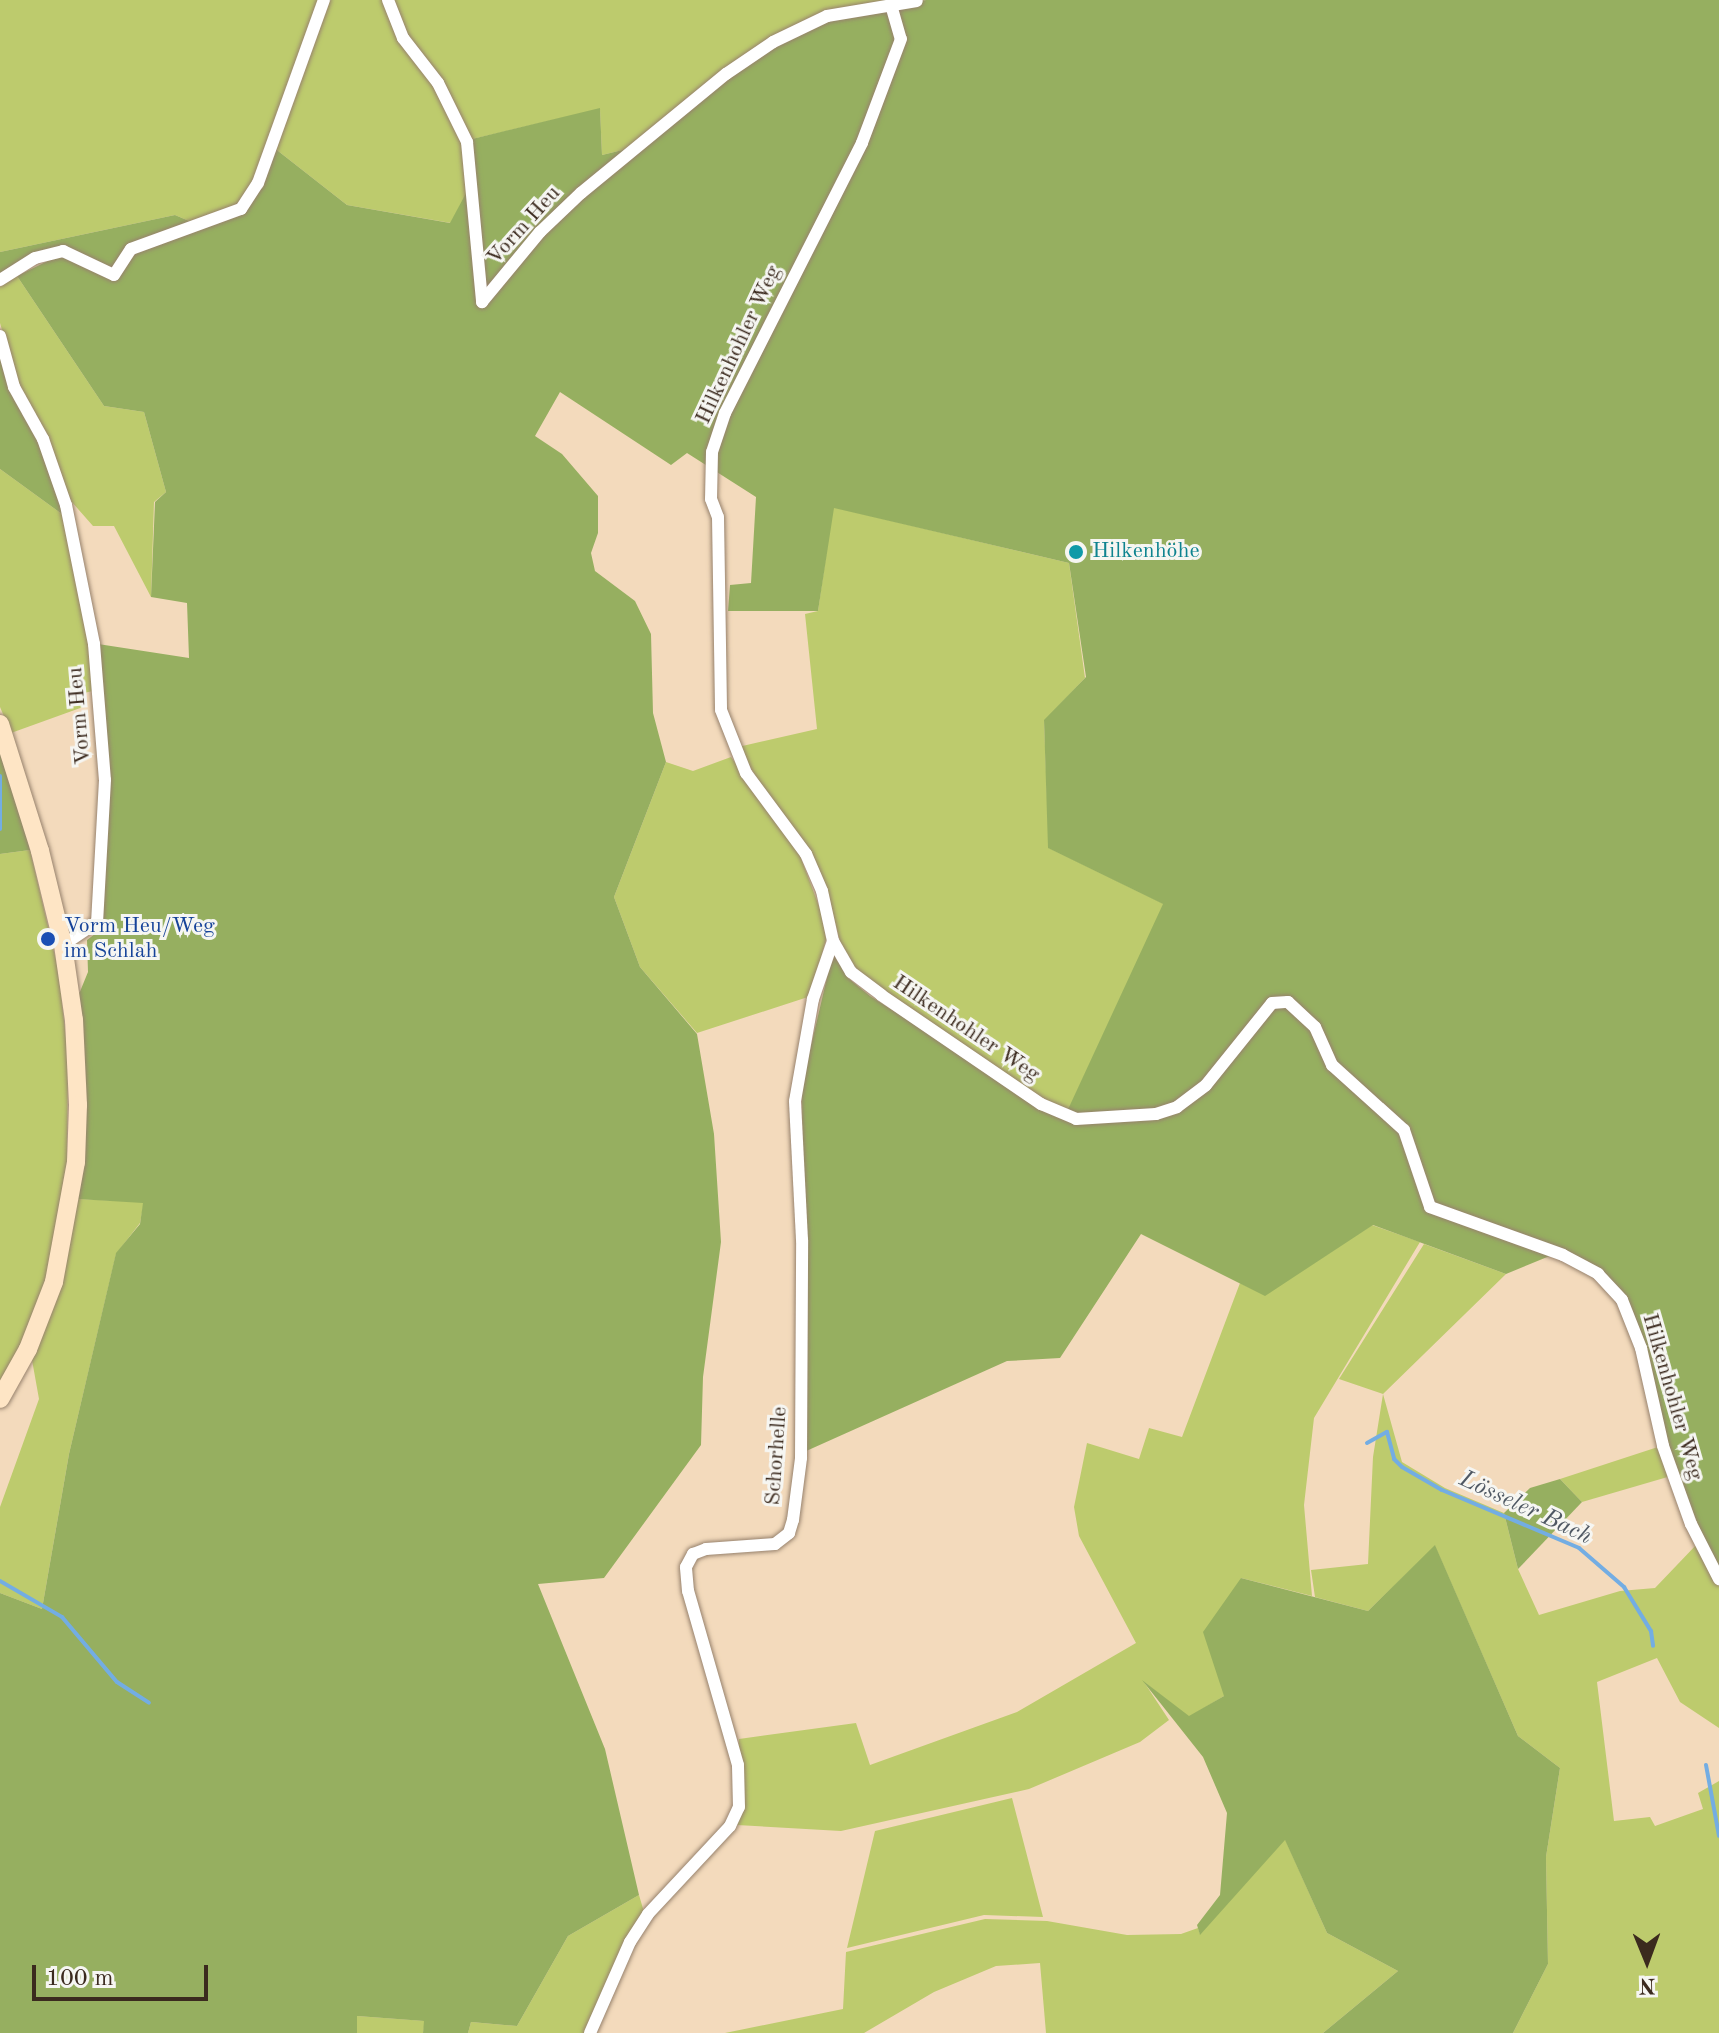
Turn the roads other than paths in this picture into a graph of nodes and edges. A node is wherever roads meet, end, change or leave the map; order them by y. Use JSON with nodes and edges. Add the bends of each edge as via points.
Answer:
{"nodes":[{"id":1,"x":324,"y":0,"type":"edge"},
{"id":2,"x":388,"y":0,"type":"edge"},
{"id":3,"x":917,"y":1,"type":"edge"},
{"id":4,"x":891,"y":5,"type":"junction"},
{"id":5,"x":0,"y":280,"type":"edge"},
{"id":6,"x":0,"y":336,"type":"edge"},
{"id":7,"x":0,"y":724,"type":"edge"},
{"id":8,"x":833,"y":941,"type":"junction"},
{"id":9,"x":63,"y":945,"type":"junction"},
{"id":10,"x":0,"y":1399,"type":"edge"},
{"id":11,"x":1719,"y":1579,"type":"edge"},
{"id":12,"x":590,"y":2033,"type":"edge"}],
"edges":[{"from":1,"to":5,"type":"street","via":[[258,183],[241,209],[131,249],[114,275],[63,251],[35,258]]},
{"from":2,"to":4,"type":"street","name":"Vorm Heu","via":[[403,38],[438,83],[467,142],[482,302],[540,232],[581,193],[726,74],[773,42],[827,16],[866,5]]},
{"from":3,"to":4,"type":"street","name":"Vorm Heu"},
{"from":4,"to":8,"type":"street","name":"Hilkenhohler Weg","via":[[901,39],[862,143],[725,413],[712,452],[721,710],[746,773],[806,854],[822,891]]},
{"from":6,"to":9,"type":"street","name":"Vorm Heu","via":[[14,387],[43,439],[66,505],[94,644],[105,780],[97,922]]},
{"from":7,"to":9,"type":"main road"},
{"from":8,"to":11,"type":"street","name":"Hilkenhohler Weg","via":[[851,972],[881,995],[1041,1104],[1076,1119],[1156,1114],[1177,1107],[1206,1085],[1272,1003],[1288,1002],[1315,1027],[1332,1065],[1404,1130],[1430,1207],[1563,1255],[1598,1274],[1622,1300],[1641,1348],[1663,1446],[1691,1524]]},
{"from":8,"to":12,"type":"street","name":"Schorhelle","via":[[813,999],[795,1101],[802,1240],[801,1458],[793,1520],[789,1533],[775,1544],[706,1549],[693,1554],[686,1567],[688,1591],[738,1765],[739,1807],[730,1826],[648,1914]]},
{"from":9,"to":10,"type":"main road","via":[[76,1048],[76,1162],[54,1282],[28,1349]]}]}
